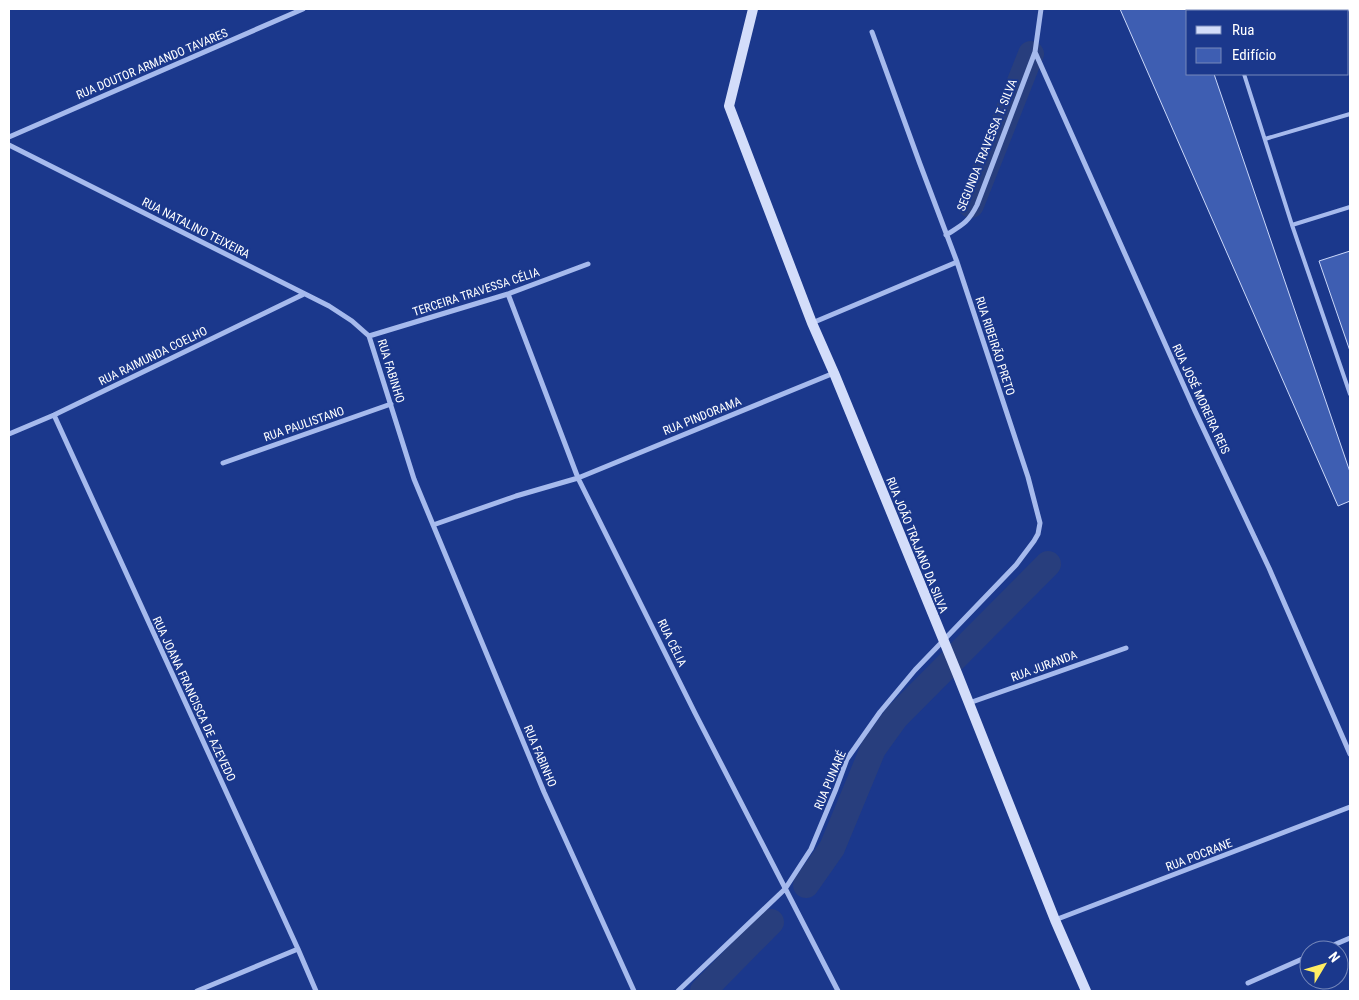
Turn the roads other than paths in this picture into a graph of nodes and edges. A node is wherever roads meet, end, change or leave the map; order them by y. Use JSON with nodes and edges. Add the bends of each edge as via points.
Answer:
{"nodes":[{"id":1,"x":303,"y":9,"type":"edge"},
{"id":2,"x":753,"y":9,"type":"edge"},
{"id":3,"x":1041,"y":9,"type":"edge"},
{"id":4,"x":872,"y":32,"type":"dead end"},
{"id":5,"x":1035,"y":52,"type":"junction"},
{"id":6,"x":1244,"y":75,"type":"edge"},
{"id":7,"x":1350,"y":114,"type":"edge"},
{"id":8,"x":9,"y":137,"type":"edge"},
{"id":9,"x":1265,"y":139,"type":"junction"},
{"id":10,"x":9,"y":145,"type":"edge"},
{"id":11,"x":1350,"y":207,"type":"edge"},
{"id":12,"x":1292,"y":226,"type":"junction"},
{"id":13,"x":946,"y":235,"type":"junction"},
{"id":14,"x":957,"y":262,"type":"junction"},
{"id":15,"x":588,"y":264,"type":"dead end"},
{"id":16,"x":304,"y":294,"type":"junction"},
{"id":17,"x":508,"y":294,"type":"junction"},
{"id":18,"x":812,"y":323,"type":"junction"},
{"id":19,"x":369,"y":336,"type":"junction"},
{"id":20,"x":834,"y":373,"type":"junction"},
{"id":21,"x":1350,"y":394,"type":"edge"},
{"id":22,"x":391,"y":404,"type":"junction"},
{"id":23,"x":54,"y":415,"type":"junction"},
{"id":24,"x":9,"y":434,"type":"edge"},
{"id":25,"x":223,"y":464,"type":"dead end"},
{"id":26,"x":578,"y":478,"type":"junction"},
{"id":27,"x":433,"y":525,"type":"junction"},
{"id":28,"x":944,"y":643,"type":"junction"},
{"id":29,"x":1126,"y":648,"type":"dead end"},
{"id":30,"x":969,"y":703,"type":"junction"},
{"id":31,"x":1350,"y":754,"type":"edge"},
{"id":32,"x":1350,"y":806,"type":"edge"},
{"id":33,"x":785,"y":889,"type":"junction"},
{"id":34,"x":1055,"y":920,"type":"junction"},
{"id":35,"x":298,"y":949,"type":"junction"},
{"id":36,"x":1299,"y":960,"type":"edge"},
{"id":37,"x":1248,"y":983,"type":"dead end"},
{"id":38,"x":197,"y":991,"type":"edge"},
{"id":39,"x":316,"y":991,"type":"edge"},
{"id":40,"x":634,"y":991,"type":"edge"},
{"id":41,"x":678,"y":991,"type":"edge"},
{"id":42,"x":838,"y":991,"type":"edge"},
{"id":43,"x":1086,"y":991,"type":"edge"}],
"edges":[{"from":1,"to":8,"type":"street","name":"RUA DOUTOR ARMANDO TAVARES"},
{"from":2,"to":18,"type":"street","name":"RUA JOÃO TRAJANO DA SILVA","via":[[729,106]]},
{"from":3,"to":5,"type":"street","name":"SEGUNDA TRAVESSA T. SILVA"},
{"from":4,"to":13,"type":"street","name":"RUA RIBEIRÃO PRETO"},
{"from":5,"to":13,"type":"street","name":"SEGUNDA TRAVESSA T. SILVA","via":[[977,205],[966,222]]},
{"from":5,"to":31,"type":"street","name":"RUA JOSÉ MOREIRA REIS"},
{"from":6,"to":9,"type":"lane"},
{"from":7,"to":9,"type":"lane"},
{"from":9,"to":12,"type":"lane"},
{"from":10,"to":16,"type":"street","name":"RUA NATALINO TEIXEIRA"},
{"from":11,"to":12,"type":"lane"},
{"from":12,"to":21,"type":"lane"},
{"from":13,"to":14,"type":"street","name":"RUA RIBEIRÃO PRETO"},
{"from":14,"to":18,"type":"street"},
{"from":14,"to":28,"type":"street","name":"RUA RIBEIRÃO PRETO","via":[[1028,477],[1040,523],[1038,534],[1016,565]]},
{"from":15,"to":17,"type":"street","name":"TERCEIRA TRAVESSA CÉLIA"},
{"from":16,"to":19,"type":"street","name":"RUA NATALINO TEIXEIRA","via":[[329,306]]},
{"from":16,"to":23,"type":"street","name":"RUA RAIMUNDA COELHO"},
{"from":17,"to":19,"type":"street","name":"TERCEIRA TRAVESSA CÉLIA"},
{"from":17,"to":26,"type":"street","name":"RUA CÉLIA"},
{"from":18,"to":20,"type":"street","name":"RUA JOÃO TRAJANO DA SILVA"},
{"from":19,"to":22,"type":"street","name":"RUA FABINHO"},
{"from":20,"to":26,"type":"street","name":"RUA PINDORAMA"},
{"from":20,"to":28,"type":"street","name":"RUA JOÃO TRAJANO DA SILVA"},
{"from":22,"to":25,"type":"street","name":"RUA PAULISTANO"},
{"from":22,"to":27,"type":"street","name":"RUA FABINHO","via":[[414,479]]},
{"from":23,"to":24,"type":"street","name":"RUA RAIMUNDA COELHO"},
{"from":23,"to":35,"type":"street","name":"RUA JOANA FRANCISCA DE AZEVEDO"},
{"from":26,"to":27,"type":"street"},
{"from":26,"to":33,"type":"street","name":"RUA CÉLIA"},
{"from":27,"to":40,"type":"street","name":"RUA FABINHO","via":[[544,792]]},
{"from":28,"to":30,"type":"street","name":"RUA JOÃO TRAJANO DA SILVA"},
{"from":28,"to":33,"type":"street","name":"RUA PUNARÉ","via":[[914,670],[847,759],[811,849]]},
{"from":29,"to":30,"type":"street","name":"RUA JURANDA"},
{"from":30,"to":34,"type":"street","name":"RUA JOÃO TRAJANO DA SILVA"},
{"from":32,"to":34,"type":"street","name":"RUA POCRANE"},
{"from":33,"to":41,"type":"street","name":"RUA PUNARÉ"},
{"from":33,"to":42,"type":"street","name":"RUA CÉLIA"},
{"from":34,"to":43,"type":"street","name":"RUA JOÃO TRAJANO DA SILVA"},
{"from":35,"to":38,"type":"street"},
{"from":35,"to":39,"type":"street","name":"RUA JOANA FRANCISCA DE AZEVEDO"},
{"from":36,"to":37,"type":"street"}]}
